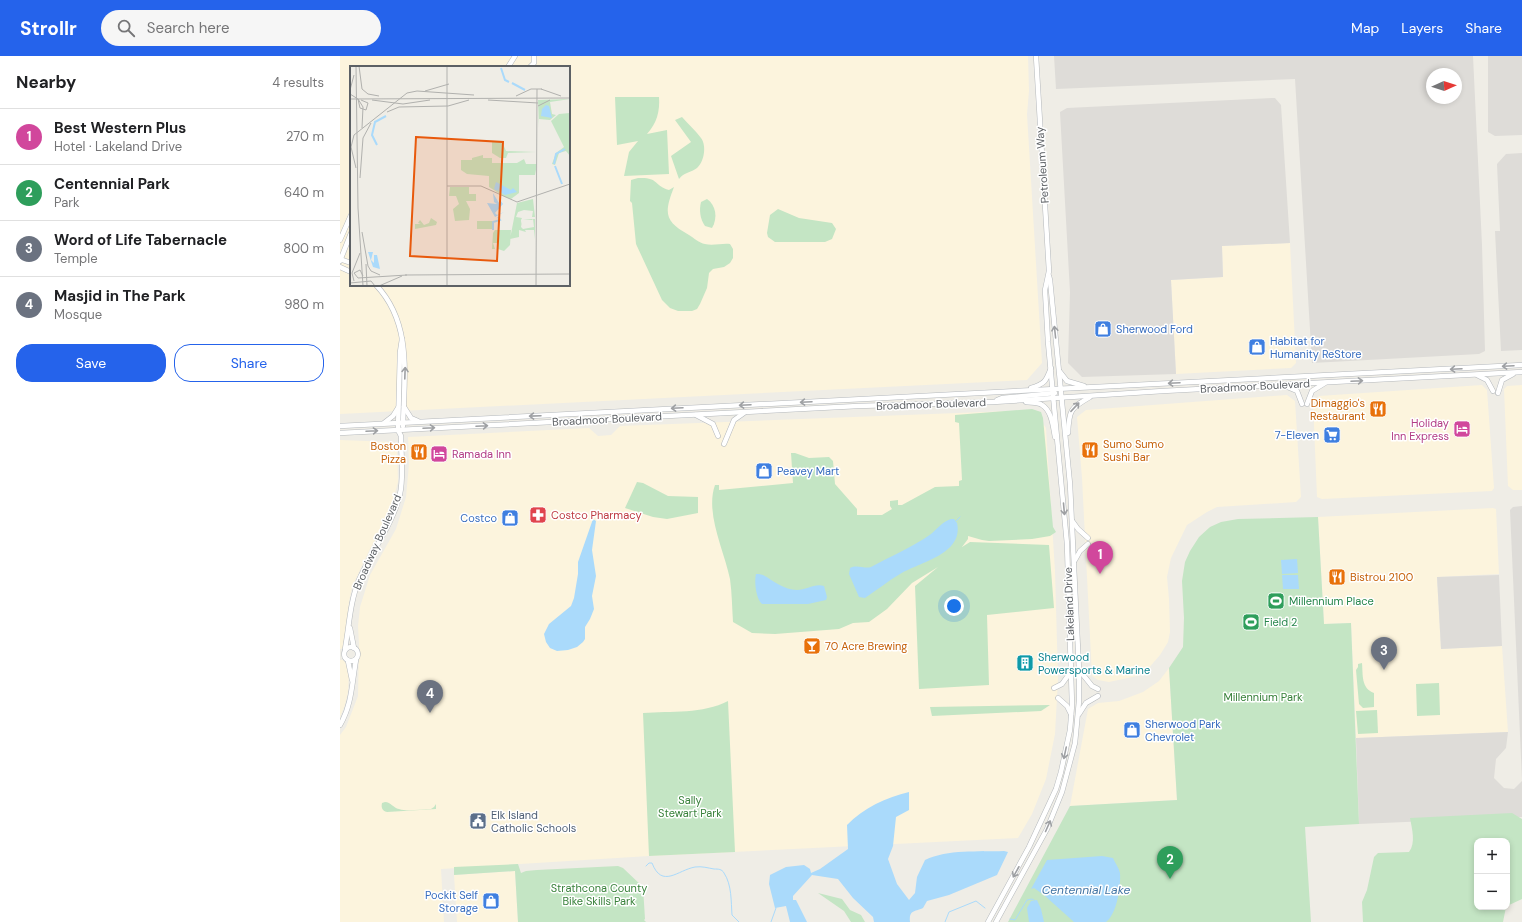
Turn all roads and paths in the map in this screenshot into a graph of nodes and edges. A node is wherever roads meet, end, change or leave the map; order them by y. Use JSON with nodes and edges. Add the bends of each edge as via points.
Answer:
{"nodes":[{"id":1,"x":515,"y":56,"type":"edge"},
{"id":2,"x":534,"y":56,"type":"edge"},
{"id":3,"x":1036,"y":56,"type":"edge"},
{"id":4,"x":509,"y":66,"type":"edge"},
{"id":5,"x":532,"y":66,"type":"edge"},
{"id":6,"x":350,"y":216,"type":"edge"},
{"id":7,"x":350,"y":235,"type":"edge"},
{"id":8,"x":340,"y":240,"type":"edge"},
{"id":9,"x":340,"y":260,"type":"edge"},
{"id":10,"x":350,"y":263,"type":"edge"},
{"id":11,"x":340,"y":267,"type":"edge"},
{"id":12,"x":350,"y":272,"type":"edge"},
{"id":13,"x":1048,"y":274,"type":"junction"},
{"id":14,"x":377,"y":286,"type":"edge"},
{"id":15,"x":1522,"y":365,"type":"edge"},
{"id":16,"x":1051,"y":366,"type":"junction"},
{"id":17,"x":1059,"y":370,"type":"junction"},
{"id":18,"x":1515,"y":372,"type":"junction"},
{"id":19,"x":1522,"y":372,"type":"edge"},
{"id":20,"x":1476,"y":374,"type":"junction"},
{"id":21,"x":1328,"y":382,"type":"junction"},
{"id":22,"x":1281,"y":385,"type":"junction"},
{"id":23,"x":1092,"y":387,"type":"junction"},
{"id":24,"x":1061,"y":389,"type":"junction"},
{"id":25,"x":1025,"y":390,"type":"junction"},
{"id":26,"x":1493,"y":391,"type":"dead end"},
{"id":27,"x":1054,"y":393,"type":"junction"},
{"id":28,"x":1498,"y":393,"type":"dead end"},
{"id":29,"x":1091,"y":396,"type":"junction"},
{"id":30,"x":1062,"y":397,"type":"junction"},
{"id":31,"x":1020,"y":400,"type":"junction"},
{"id":32,"x":993,"y":402,"type":"junction"},
{"id":33,"x":401,"y":407,"type":"junction"},
{"id":34,"x":745,"y":412,"type":"junction"},
{"id":35,"x":696,"y":414,"type":"junction"},
{"id":36,"x":420,"y":422,"type":"junction"},
{"id":37,"x":401,"y":423,"type":"junction"},
{"id":38,"x":382,"y":424,"type":"junction"},
{"id":39,"x":340,"y":426,"type":"edge"},
{"id":40,"x":403,"y":430,"type":"junction"},
{"id":41,"x":340,"y":432,"type":"edge"},
{"id":42,"x":399,"y":432,"type":"junction"},
{"id":43,"x":718,"y":436,"type":"dead end"},
{"id":44,"x":724,"y":444,"type":"dead end"},
{"id":45,"x":1068,"y":452,"type":"junction"},
{"id":46,"x":1061,"y":470,"type":"junction"},
{"id":47,"x":1073,"y":520,"type":"junction"},
{"id":48,"x":1088,"y":538,"type":"dead end"},
{"id":49,"x":1088,"y":544,"type":"dead end"},
{"id":50,"x":1074,"y":562,"type":"junction"},
{"id":51,"x":350,"y":626,"type":"junction"},
{"id":52,"x":354,"y":648,"type":"junction"},
{"id":53,"x":345,"y":649,"type":"junction"},
{"id":54,"x":356,"y":660,"type":"junction"},
{"id":55,"x":348,"y":661,"type":"junction"},
{"id":56,"x":1072,"y":670,"type":"junction"},
{"id":57,"x":1079,"y":670,"type":"junction"},
{"id":58,"x":352,"y":683,"type":"junction"},
{"id":59,"x":1054,"y":688,"type":"dead end"},
{"id":60,"x":1098,"y":689,"type":"dead end"},
{"id":61,"x":1098,"y":696,"type":"dead end"},
{"id":62,"x":1058,"y":698,"type":"dead end"},
{"id":63,"x":1071,"y":714,"type":"junction"},
{"id":64,"x":1078,"y":715,"type":"junction"},
{"id":65,"x":340,"y":725,"type":"edge"},
{"id":66,"x":988,"y":922,"type":"edge"},
{"id":67,"x":996,"y":922,"type":"edge"}],
"edges":[{"from":1,"to":4,"type":"main road"},
{"from":2,"to":5,"type":"main road"},
{"from":3,"to":13,"type":"main road","name":"Petroleum Way"},
{"from":6,"to":8,"type":"main road"},
{"from":7,"to":9,"type":"main road"},
{"from":9,"to":10,"type":"main road"},
{"from":11,"to":12,"type":"main road"},
{"from":13,"to":16,"type":"main road","name":"Petroleum Way","via":[[1046,290]]},
{"from":17,"to":13,"type":"main road","name":"Petroleum Way","one_way":true},
{"from":14,"to":33,"type":"main road","via":[[390,303],[398,320],[402,339]]},
{"from":15,"to":23,"type":"main road","name":"Broadmoor Boulevard","one_way":true},
{"from":16,"to":25,"type":"main road","via":[[1043,384]]},
{"from":16,"to":27,"type":"main road","name":"Petroleum Way"},
{"from":17,"to":23,"type":"main road","via":[[1067,381]]},
{"from":17,"to":24,"type":"main road","name":"Petroleum Way"},
{"from":18,"to":19,"type":"main road","name":"Broadmoor Boulevard"},
{"from":18,"to":20,"type":"main road","name":"Broadmoor Boulevard"},
{"from":18,"to":28,"type":"main road","via":[[1502,380]]},
{"from":21,"to":20,"type":"main road","name":"Broadmoor Boulevard","one_way":true},
{"from":20,"to":26,"type":"main road","via":[[1487,380]]},
{"from":21,"to":22,"type":"main road","name":"Broadmoor Boulevard"},
{"from":21,"to":22,"type":"main road","via":[[1312,391],[1305,404],[1297,391]]},
{"from":22,"to":29,"type":"main road","name":"Broadmoor Boulevard"},
{"from":23,"to":24,"type":"main road","name":"Broadmoor Boulevard"},
{"from":24,"to":27,"type":"main road","name":"Broadmoor Boulevard"},
{"from":24,"to":30,"type":"main road","name":"Lakeland Drive"},
{"from":25,"to":27,"type":"main road","name":"Broadmoor Boulevard"},
{"from":25,"to":36,"type":"main road","name":"Broadmoor Boulevard","one_way":true},
{"from":27,"to":30,"type":"main road","name":"Broadmoor Boulevard"},
{"from":27,"to":31,"type":"main road","name":"Broadmoor Boulevard"},
{"from":27,"to":32,"type":"main road","via":[[1002,398]]},
{"from":27,"to":46,"type":"main road","name":"Lakeland Drive"},
{"from":29,"to":30,"type":"main road","name":"Broadmoor Boulevard"},
{"from":45,"to":29,"type":"main road","one_way":true,"via":[[1068,418],[1075,406]]},
{"from":30,"to":45,"type":"main road","name":"Lakeland Drive"},
{"from":31,"to":32,"type":"main road","name":"Broadmoor Boulevard"},
{"from":31,"to":46,"type":"main road","via":[[1042,405],[1050,414]]},
{"from":32,"to":34,"type":"main road","name":"Broadmoor Boulevard"},
{"from":33,"to":36,"type":"main road","via":[[411,418]]},
{"from":33,"to":37,"type":"main road"},
{"from":33,"to":38,"type":"main road"},
{"from":34,"to":35,"type":"main road","name":"Broadmoor Boulevard"},
{"from":34,"to":44,"type":"main road","via":[[734,420]]},
{"from":40,"to":35,"type":"main road","name":"Broadmoor Boulevard","one_way":true},
{"from":35,"to":43,"type":"main road","via":[[713,424]]},
{"from":36,"to":37,"type":"main road","name":"Broadmoor Boulevard"},
{"from":37,"to":38,"type":"main road","name":"Broadmoor Boulevard"},
{"from":37,"to":40,"type":"main road"},
{"from":37,"to":42,"type":"main road","name":"Broadway Boulevard"},
{"from":38,"to":39,"type":"main road","name":"Broadmoor Boulevard"},
{"from":40,"to":42,"type":"main road","name":"Broadmoor Boulevard"},
{"from":41,"to":42,"type":"main road","name":"Broadmoor Boulevard","one_way":true},
{"from":42,"to":51,"type":"main road","name":"Broadway Boulevard","via":[[402,476],[400,494],[358,582]]},
{"from":45,"to":47,"type":"main road","name":"Lakeland Drive"},
{"from":46,"to":56,"type":"main road","name":"Lakeland Drive","one_way":true},
{"from":47,"to":48,"type":"main road"},
{"from":47,"to":50,"type":"main road","name":"Lakeland Drive"},
{"from":49,"to":50,"type":"main road","via":[[1080,551]]},
{"from":50,"to":57,"type":"main road","name":"Lakeland Drive"},
{"from":51,"to":52,"type":"main road","name":"Broadway Boulevard"},
{"from":51,"to":53,"type":"main road","name":"Broadway Boulevard"},
{"from":52,"to":53,"type":"main road"},
{"from":52,"to":54,"type":"main road","via":[[358,654]]},
{"from":53,"to":55,"type":"main road","via":[[344,656]]},
{"from":54,"to":55,"type":"main road"},
{"from":54,"to":58,"type":"main road"},
{"from":55,"to":58,"type":"main road"},
{"from":56,"to":59,"type":"main road","via":[[1062,684]]},
{"from":56,"to":63,"type":"main road","name":"Lakeland Drive"},
{"from":57,"to":60,"type":"main road","via":[[1089,684]]},
{"from":57,"to":64,"type":"main road","name":"Lakeland Drive"},
{"from":58,"to":65,"type":"main road","via":[[349,704]]},
{"from":61,"to":64,"type":"main road","via":[[1086,704]]},
{"from":62,"to":63,"type":"main road"},
{"from":63,"to":66,"type":"main road","name":"Lakeland Drive","one_way":true,"via":[[1056,789],[1030,847]]},
{"from":67,"to":64,"type":"main road","name":"Lakeland Drive","one_way":true,"via":[[1044,834],[1059,799],[1071,758]]}]}
